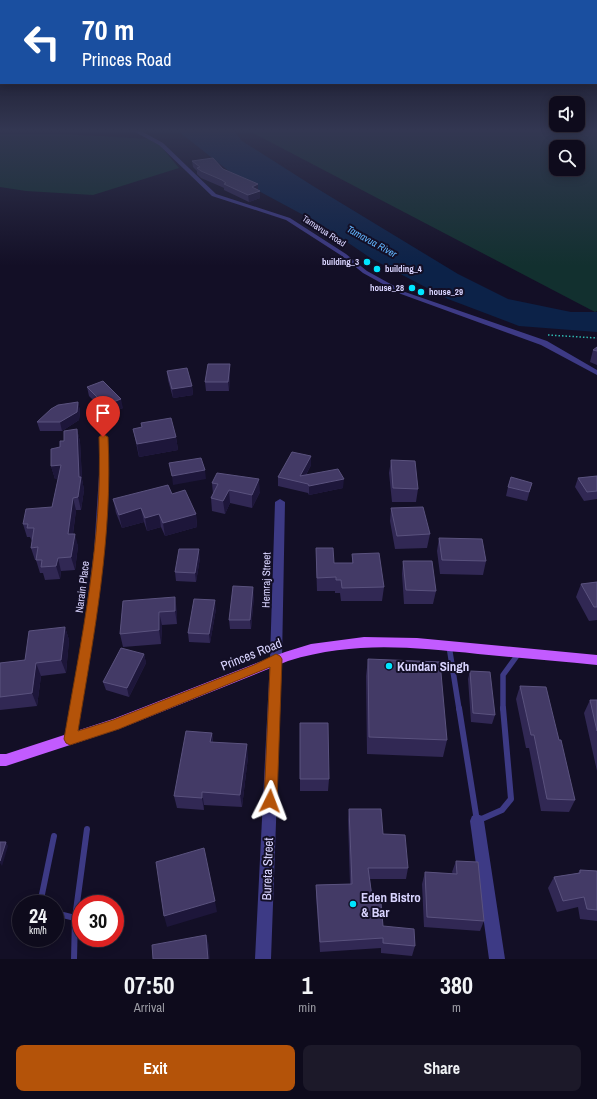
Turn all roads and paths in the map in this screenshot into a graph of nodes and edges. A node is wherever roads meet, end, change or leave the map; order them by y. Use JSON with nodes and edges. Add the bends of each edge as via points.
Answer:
{"nodes":[{"id":1,"x":194,"y":176,"type":"edge"},
{"id":2,"x":545,"y":335,"type":"dead end"},
{"id":3,"x":597,"y":338,"type":"edge"},
{"id":4,"x":597,"y":373,"type":"edge"},
{"id":5,"x":103,"y":437,"type":"dead end"},
{"id":6,"x":280,"y":502,"type":"dead end"},
{"id":7,"x":449,"y":646,"type":"junction"},
{"id":8,"x":519,"y":653,"type":"junction"},
{"id":9,"x":276,"y":659,"type":"junction"},
{"id":10,"x":597,"y":660,"type":"edge"},
{"id":11,"x":70,"y":739,"type":"junction"},
{"id":12,"x":0,"y":760,"type":"edge"},
{"id":13,"x":477,"y":821,"type":"junction"},
{"id":14,"x":87,"y":829,"type":"dead end"},
{"id":15,"x":54,"y":836,"type":"dead end"},
{"id":16,"x":42,"y":895,"type":"edge"},
{"id":17,"x":78,"y":895,"type":"edge"},
{"id":18,"x":74,"y":947,"type":"edge"},
{"id":19,"x":74,"y":959,"type":"edge"},
{"id":20,"x":263,"y":959,"type":"edge"},
{"id":21,"x":497,"y":959,"type":"edge"}],
"edges":[{"from":1,"to":4,"type":"street","name":"Tamavua Road","via":[[214,195],[288,219],[344,255],[365,272],[403,293],[544,343]]},
{"from":2,"to":3,"type":"path"},
{"from":5,"to":11,"type":"street","name":"Narain Place","via":[[105,472],[96,586]]},
{"from":6,"to":9,"type":"street","name":"Hemraj Street"},
{"from":7,"to":8,"type":"main road","name":"Princes Road"},
{"from":7,"to":9,"type":"main road","name":"Princes Road","via":[[403,641],[351,641],[317,646]]},
{"from":7,"to":13,"type":"lane"},
{"from":8,"to":10,"type":"main road","name":"Princes Road"},
{"from":8,"to":13,"type":"lane","via":[[503,675],[502,694],[511,799],[502,810]]},
{"from":9,"to":11,"type":"main road","name":"Princes Road","via":[[114,725]]},
{"from":9,"to":20,"type":"street","name":"Bureta Street"},
{"from":11,"to":12,"type":"main road","name":"Princes Road"},
{"from":13,"to":21,"type":"street"},
{"from":14,"to":17,"type":"lane"},
{"from":15,"to":16,"type":"lane"},
{"from":18,"to":19,"type":"lane"}]}
